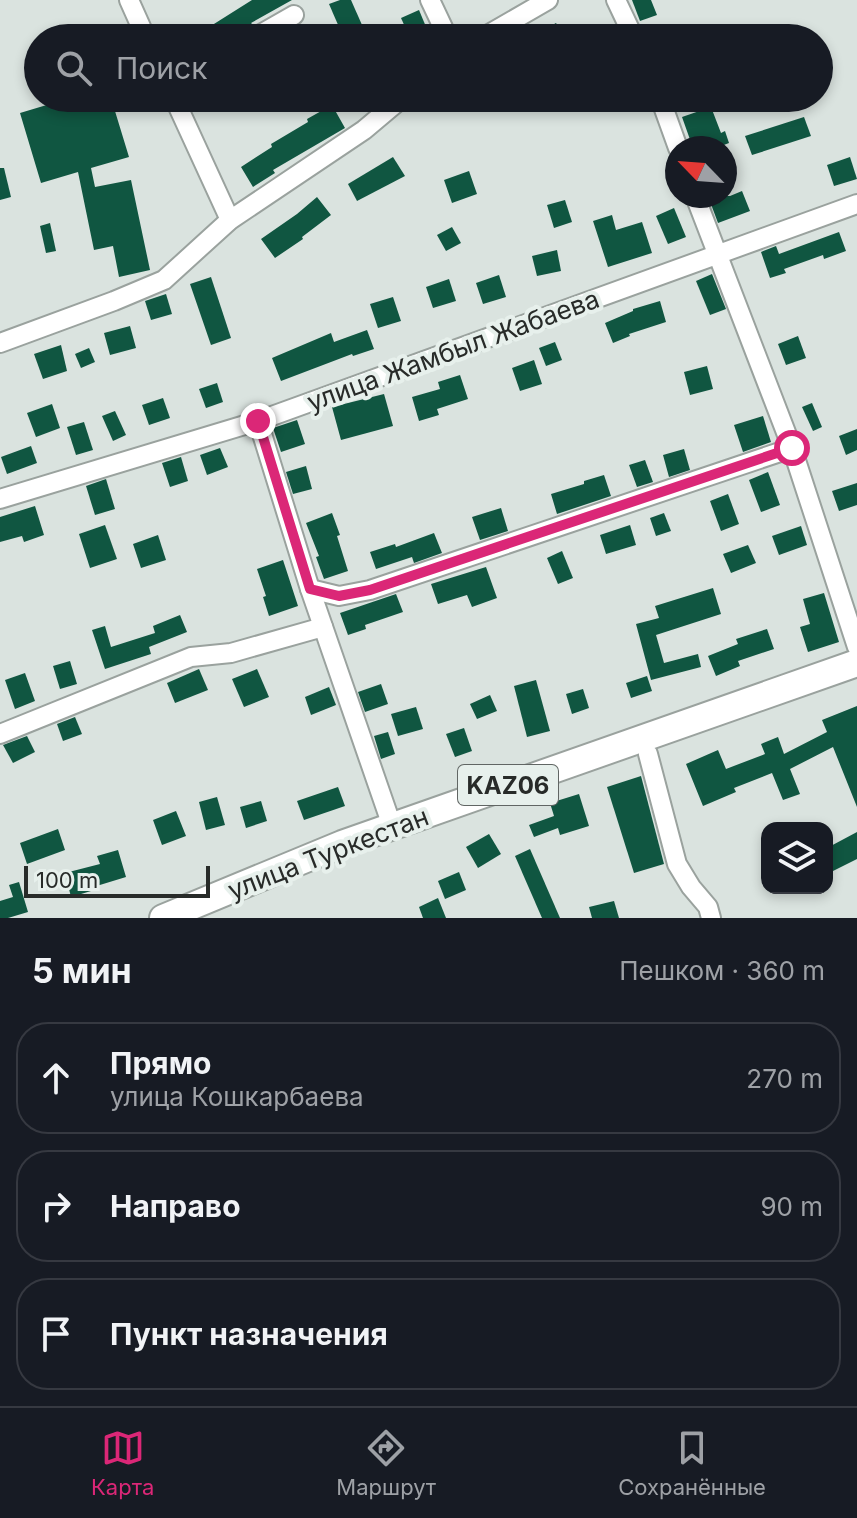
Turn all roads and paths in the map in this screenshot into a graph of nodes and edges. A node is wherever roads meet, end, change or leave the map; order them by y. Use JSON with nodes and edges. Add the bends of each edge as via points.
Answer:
{"nodes":[{"id":1,"x":129,"y":0,"type":"edge"},
{"id":2,"x":430,"y":0,"type":"edge"},
{"id":3,"x":548,"y":0,"type":"edge"},
{"id":4,"x":616,"y":0,"type":"edge"},
{"id":5,"x":294,"y":15,"type":"dead end"},
{"id":6,"x":140,"y":24,"type":"edge"},
{"id":7,"x":278,"y":24,"type":"edge"},
{"id":8,"x":441,"y":24,"type":"edge"},
{"id":9,"x":506,"y":24,"type":"edge"},
{"id":10,"x":627,"y":24,"type":"edge"},
{"id":11,"x":180,"y":112,"type":"edge"},
{"id":12,"x":385,"y":112,"type":"edge"},
{"id":13,"x":665,"y":112,"type":"edge"},
{"id":14,"x":674,"y":136,"type":"edge"},
{"id":15,"x":857,"y":204,"type":"edge"},
{"id":16,"x":699,"y":208,"type":"edge"},
{"id":17,"x":230,"y":220,"type":"junction"},
{"id":18,"x":717,"y":255,"type":"junction"},
{"id":19,"x":0,"y":343,"type":"edge"},
{"id":20,"x":258,"y":421,"type":"junction"},
{"id":21,"x":792,"y":448,"type":"junction"},
{"id":22,"x":0,"y":499,"type":"edge"},
{"id":23,"x":310,"y":589,"type":"junction"},
{"id":24,"x":323,"y":627,"type":"junction"},
{"id":25,"x":857,"y":647,"type":"edge"},
{"id":26,"x":857,"y":663,"type":"edge"},
{"id":27,"x":857,"y":681,"type":"edge"},
{"id":28,"x":0,"y":734,"type":"edge"},
{"id":29,"x":648,"y":754,"type":"junction"},
{"id":30,"x":392,"y":826,"type":"junction"},
{"id":31,"x":344,"y":852,"type":"junction"},
{"id":32,"x":163,"y":918,"type":"edge"},
{"id":33,"x":205,"y":918,"type":"edge"},
{"id":34,"x":711,"y":918,"type":"edge"}],
"edges":[{"from":1,"to":6,"type":"street"},
{"from":2,"to":8,"type":"street"},
{"from":3,"to":9,"type":"street"},
{"from":4,"to":10,"type":"street"},
{"from":5,"to":7,"type":"street"},
{"from":11,"to":17,"type":"street"},
{"from":12,"to":17,"type":"street"},
{"from":13,"to":14,"type":"street"},
{"from":15,"to":18,"type":"street","name":"улица Жамбыл Жабаева"},
{"from":16,"to":18,"type":"street"},
{"from":17,"to":19,"type":"street","via":[[164,280]]},
{"from":18,"to":20,"type":"street","name":"улица Жамбыл Жабаева"},
{"from":18,"to":21,"type":"street"},
{"from":20,"to":22,"type":"street","name":"улица Жамбыл Жабаева"},
{"from":20,"to":23,"type":"street"},
{"from":21,"to":23,"type":"street","via":[[370,590],[339,596]]},
{"from":21,"to":25,"type":"street"},
{"from":23,"to":24,"type":"street"},
{"from":24,"to":28,"type":"street","via":[[231,653],[191,657]]},
{"from":24,"to":30,"type":"street"},
{"from":26,"to":30,"type":"highway","name":"улица Туркестан","number":"KАZ06"},
{"from":27,"to":29,"type":"highway","name":"улица Туркестан","number":"KАZ06"},
{"from":29,"to":31,"type":"highway","name":"улица Туркестан","number":"KАZ06"},
{"from":29,"to":34,"type":"street","via":[[677,864]]},
{"from":30,"to":31,"type":"highway","name":"улица Туркестан","number":"KАZ06"},
{"from":31,"to":32,"type":"highway","name":"улица Туркестан","number":"KАZ06"},
{"from":31,"to":33,"type":"highway","name":"улица Туркестан","number":"KАZ06"}]}
